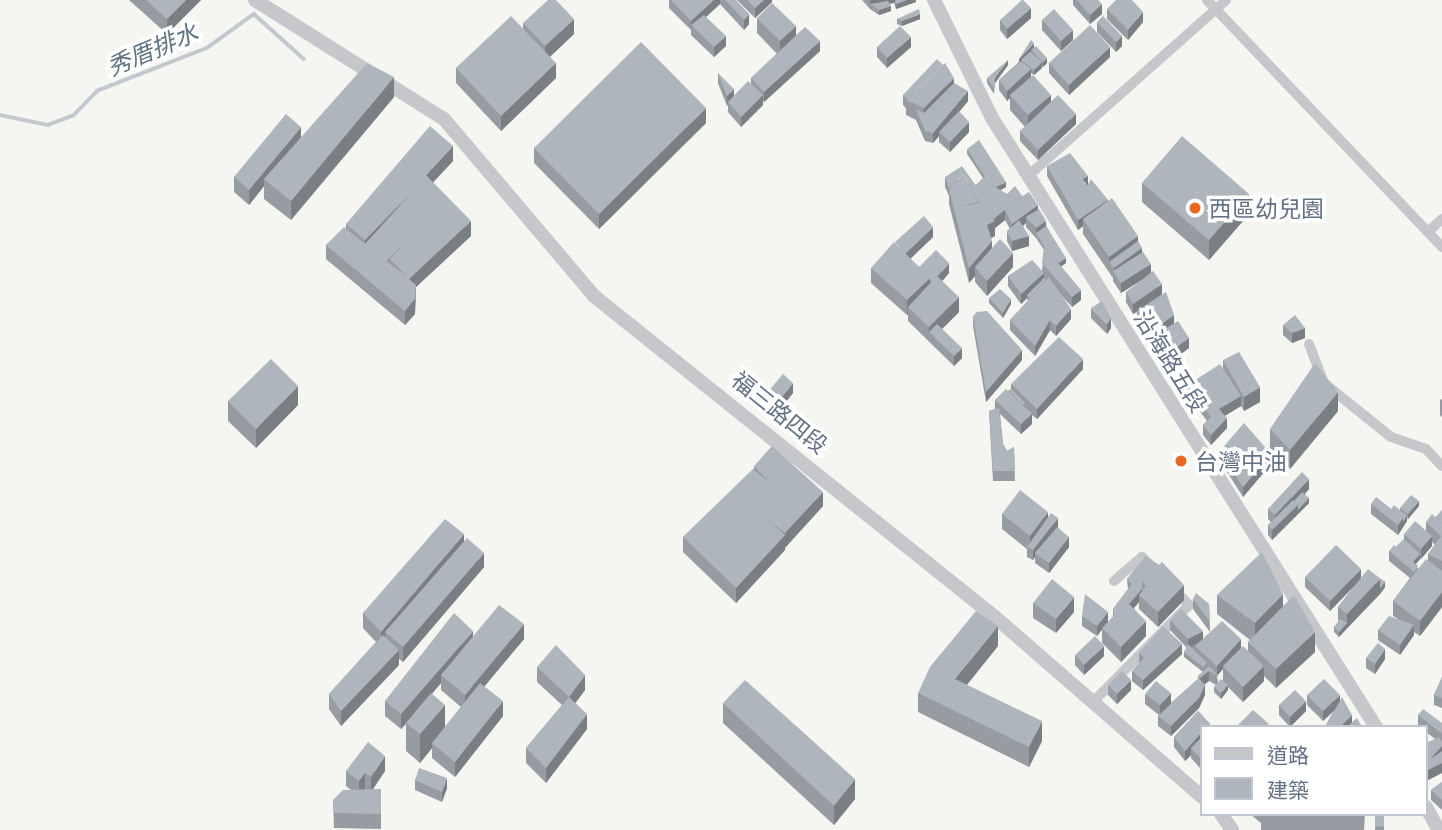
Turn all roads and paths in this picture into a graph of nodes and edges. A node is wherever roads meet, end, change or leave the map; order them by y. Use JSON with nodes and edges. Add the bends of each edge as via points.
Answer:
{"nodes":[{"id":1,"x":255,"y":0,"type":"edge"},
{"id":2,"x":1207,"y":0,"type":"edge"},
{"id":3,"x":1226,"y":0,"type":"edge"},
{"id":4,"x":936,"y":6,"type":"edge"},
{"id":5,"x":1215,"y":9,"type":"junction"},
{"id":6,"x":1028,"y":176,"type":"junction"},
{"id":7,"x":1442,"y":219,"type":"edge"},
{"id":8,"x":1428,"y":232,"type":"junction"},
{"id":9,"x":1442,"y":247,"type":"edge"},
{"id":10,"x":1309,"y":344,"type":"dead end"},
{"id":11,"x":1442,"y":466,"type":"edge"},
{"id":12,"x":1114,"y":581,"type":"dead end"},
{"id":13,"x":1094,"y":701,"type":"junction"},
{"id":14,"x":1375,"y":725,"type":"edge"},
{"id":15,"x":1200,"y":795,"type":"edge"},
{"id":16,"x":1428,"y":811,"type":"edge"},
{"id":17,"x":1439,"y":830,"type":"edge"}],
"edges":[{"from":1,"to":13,"type":"street","name":"福三路四段","via":[[444,118],[594,296],[684,362]]},
{"from":2,"to":5,"type":"street"},
{"from":3,"to":5,"type":"street"},
{"from":4,"to":6,"type":"street","name":"沿海路五段"},
{"from":5,"to":6,"type":"street"},
{"from":5,"to":8,"type":"street"},
{"from":6,"to":14,"type":"street","name":"沿海路五段"},
{"from":7,"to":8,"type":"street"},
{"from":8,"to":9,"type":"street"},
{"from":10,"to":11,"type":"street","via":[[1324,383],[1391,437],[1426,449]]},
{"from":12,"to":13,"type":"street","via":[[1142,557],[1189,605]]},
{"from":13,"to":15,"type":"street","name":"福三路四段"},
{"from":16,"to":17,"type":"street"}]}
